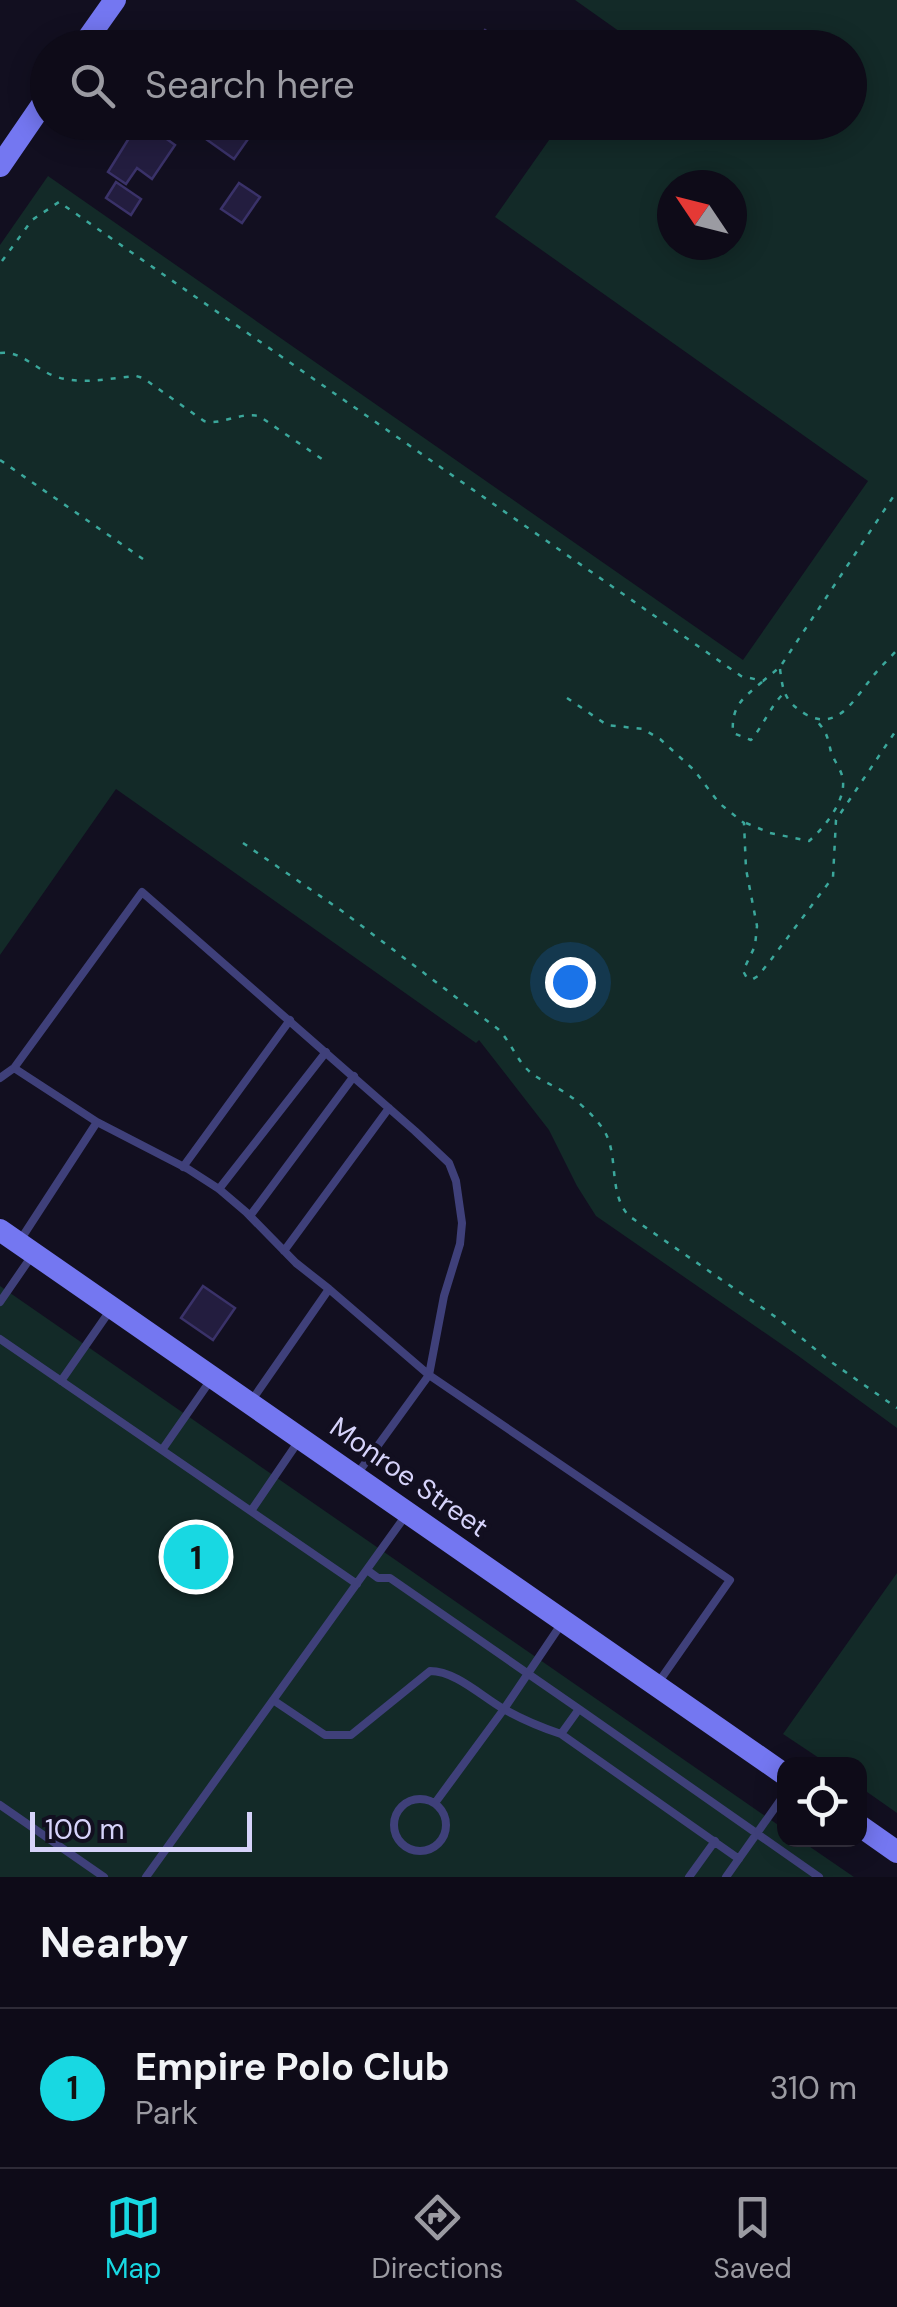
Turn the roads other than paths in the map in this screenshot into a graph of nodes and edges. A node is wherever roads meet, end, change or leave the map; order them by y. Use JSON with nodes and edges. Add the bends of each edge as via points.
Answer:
{"nodes":[{"id":1,"x":114,"y":0,"type":"edge"},
{"id":2,"x":94,"y":30,"type":"edge"},
{"id":3,"x":30,"y":122,"type":"edge"},
{"id":4,"x":0,"y":166,"type":"edge"},
{"id":5,"x":290,"y":1020,"type":"junction"},
{"id":6,"x":326,"y":1052,"type":"junction"},
{"id":7,"x":14,"y":1068,"type":"junction"},
{"id":8,"x":354,"y":1076,"type":"junction"},
{"id":9,"x":0,"y":1078,"type":"edge"},
{"id":10,"x":389,"y":1108,"type":"junction"},
{"id":11,"x":97,"y":1122,"type":"junction"},
{"id":12,"x":183,"y":1167,"type":"junction"},
{"id":13,"x":220,"y":1189,"type":"junction"},
{"id":14,"x":250,"y":1216,"type":"junction"},
{"id":15,"x":17,"y":1242,"type":"edge"},
{"id":16,"x":284,"y":1251,"type":"junction"},
{"id":17,"x":329,"y":1290,"type":"junction"},
{"id":18,"x":0,"y":1302,"type":"edge"},
{"id":19,"x":112,"y":1308,"type":"junction"},
{"id":20,"x":0,"y":1340,"type":"edge"},
{"id":21,"x":429,"y":1375,"type":"junction"},
{"id":22,"x":212,"y":1377,"type":"junction"},
{"id":23,"x":61,"y":1381,"type":"junction"},
{"id":24,"x":250,"y":1403,"type":"junction"},
{"id":25,"x":300,"y":1438,"type":"junction"},
{"id":26,"x":162,"y":1450,"type":"junction"},
{"id":27,"x":355,"y":1476,"type":"junction"},
{"id":28,"x":251,"y":1511,"type":"junction"},
{"id":29,"x":408,"y":1513,"type":"junction"},
{"id":30,"x":367,"y":1570,"type":"junction"},
{"id":31,"x":357,"y":1584,"type":"junction"},
{"id":32,"x":564,"y":1621,"type":"junction"},
{"id":33,"x":528,"y":1674,"type":"junction"},
{"id":34,"x":657,"y":1685,"type":"junction"},
{"id":35,"x":273,"y":1700,"type":"junction"},
{"id":36,"x":504,"y":1709,"type":"junction"},
{"id":37,"x":578,"y":1709,"type":"junction"},
{"id":38,"x":562,"y":1734,"type":"junction"},
{"id":39,"x":777,"y":1769,"type":"edge"},
{"id":40,"x":434,"y":1803,"type":"junction"},
{"id":41,"x":777,"y":1804,"type":"edge"},
{"id":42,"x":0,"y":1805,"type":"edge"},
{"id":43,"x":867,"y":1831,"type":"edge"},
{"id":44,"x":756,"y":1834,"type":"junction"},
{"id":45,"x":715,"y":1841,"type":"junction"},
{"id":46,"x":897,"y":1852,"type":"edge"},
{"id":47,"x":739,"y":1858,"type":"junction"},
{"id":48,"x":104,"y":1877,"type":"edge"},
{"id":49,"x":146,"y":1877,"type":"edge"},
{"id":50,"x":689,"y":1877,"type":"edge"},
{"id":51,"x":726,"y":1877,"type":"edge"},
{"id":52,"x":819,"y":1877,"type":"edge"}],
"edges":[{"from":1,"to":2,"type":"main road"},
{"from":3,"to":4,"type":"main road"},
{"from":5,"to":6,"type":"lane"},
{"from":5,"to":7,"type":"lane","via":[[142,892]]},
{"from":5,"to":12,"type":"lane"},
{"from":6,"to":8,"type":"lane"},
{"from":6,"to":13,"type":"lane"},
{"from":7,"to":9,"type":"lane"},
{"from":7,"to":11,"type":"lane"},
{"from":8,"to":10,"type":"lane"},
{"from":8,"to":14,"type":"lane"},
{"from":10,"to":16,"type":"lane"},
{"from":10,"to":21,"type":"lane","via":[[449,1163],[460,1202],[460,1244]]},
{"from":11,"to":12,"type":"lane"},
{"from":11,"to":15,"type":"lane"},
{"from":12,"to":13,"type":"lane"},
{"from":13,"to":14,"type":"lane"},
{"from":14,"to":16,"type":"lane"},
{"from":15,"to":18,"type":"lane"},
{"from":15,"to":19,"type":"main road","name":"Monroe Street"},
{"from":16,"to":17,"type":"lane"},
{"from":17,"to":21,"type":"lane"},
{"from":17,"to":24,"type":"lane"},
{"from":19,"to":22,"type":"main road","name":"Monroe Street"},
{"from":19,"to":23,"type":"lane"},
{"from":20,"to":23,"type":"lane"},
{"from":21,"to":27,"type":"lane"},
{"from":21,"to":34,"type":"lane","via":[[730,1580]]},
{"from":22,"to":24,"type":"main road","name":"Monroe Street"},
{"from":22,"to":26,"type":"lane"},
{"from":23,"to":26,"type":"lane"},
{"from":24,"to":25,"type":"main road","name":"Monroe Street"},
{"from":25,"to":27,"type":"main road","name":"Monroe Street"},
{"from":25,"to":28,"type":"lane"},
{"from":26,"to":28,"type":"lane"},
{"from":27,"to":29,"type":"main road","name":"Monroe Street"},
{"from":28,"to":31,"type":"lane"},
{"from":29,"to":30,"type":"lane"},
{"from":29,"to":32,"type":"main road","name":"Monroe Street"},
{"from":30,"to":31,"type":"lane"},
{"from":30,"to":33,"type":"lane","via":[[390,1578]]},
{"from":31,"to":35,"type":"lane"},
{"from":32,"to":33,"type":"lane"},
{"from":32,"to":34,"type":"main road","name":"Monroe Street"},
{"from":33,"to":36,"type":"lane"},
{"from":33,"to":37,"type":"lane"},
{"from":34,"to":39,"type":"main road","name":"Monroe Street"},
{"from":35,"to":36,"type":"lane","via":[[325,1735],[351,1735],[430,1671],[443,1671]]},
{"from":35,"to":49,"type":"lane"},
{"from":36,"to":38,"type":"lane"},
{"from":36,"to":40,"type":"lane"},
{"from":37,"to":38,"type":"lane"},
{"from":37,"to":44,"type":"lane"},
{"from":38,"to":45,"type":"lane"},
{"from":40,"to":40,"type":"lane","via":[[417,1798],[401,1806],[393,1823],[403,1846],[419,1852],[441,1840],[445,1816]]},
{"from":41,"to":44,"type":"lane"},
{"from":42,"to":48,"type":"lane"},
{"from":43,"to":46,"type":"main road"},
{"from":44,"to":47,"type":"lane"},
{"from":44,"to":52,"type":"lane"},
{"from":45,"to":47,"type":"lane"},
{"from":45,"to":50,"type":"lane"},
{"from":47,"to":51,"type":"lane"}]}
